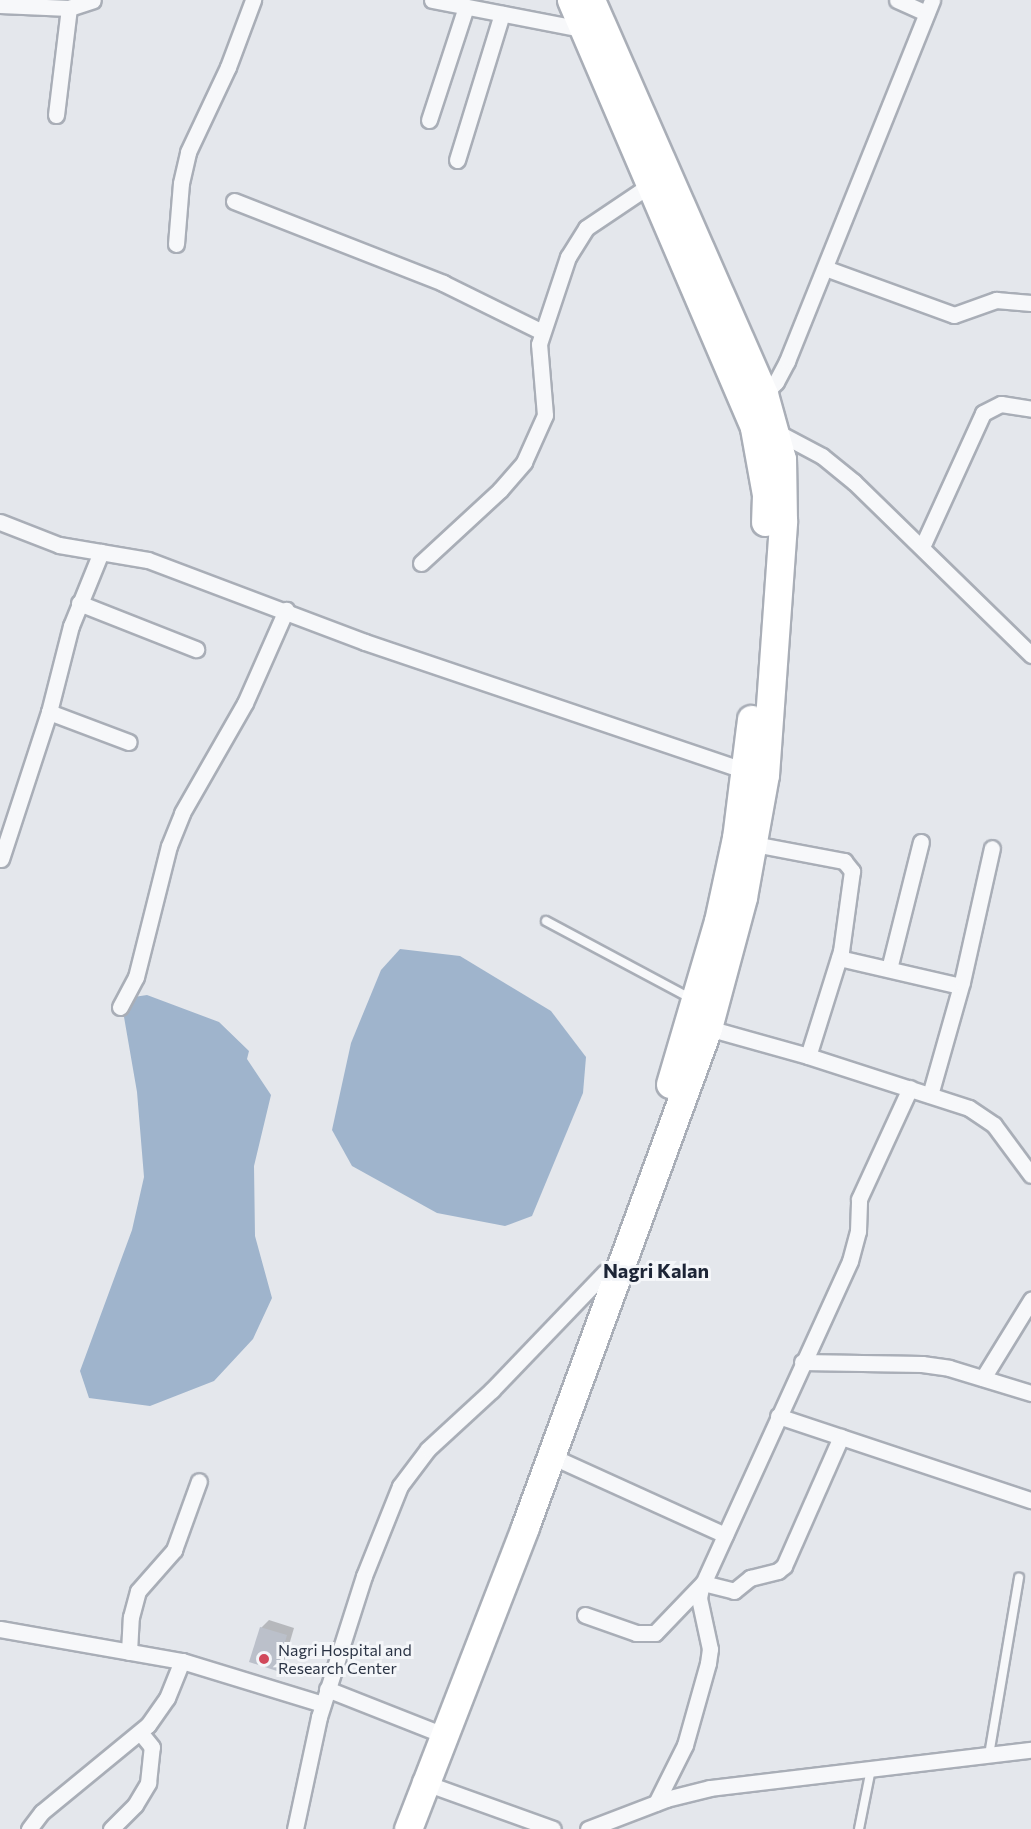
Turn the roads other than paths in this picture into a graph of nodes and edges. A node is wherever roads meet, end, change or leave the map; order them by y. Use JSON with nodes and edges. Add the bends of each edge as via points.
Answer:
{"nodes":[{"id":1,"x":93,"y":0,"type":"edge"},
{"id":2,"x":253,"y":0,"type":"edge"},
{"id":3,"x":432,"y":0,"type":"edge"},
{"id":4,"x":571,"y":0,"type":"edge"},
{"id":5,"x":591,"y":0,"type":"edge"},
{"id":6,"x":897,"y":0,"type":"edge"},
{"id":7,"x":0,"y":5,"type":"edge"},
{"id":8,"x":466,"y":7,"type":"junction"},
{"id":9,"x":929,"y":7,"type":"edge"},
{"id":10,"x":69,"y":8,"type":"junction"},
{"id":11,"x":502,"y":14,"type":"junction"},
{"id":12,"x":596,"y":32,"type":"junction"},
{"id":13,"x":56,"y":115,"type":"dead end"},
{"id":14,"x":429,"y":120,"type":"dead end"},
{"id":15,"x":457,"y":160,"type":"dead end"},
{"id":16,"x":650,"y":184,"type":"junction"},
{"id":17,"x":234,"y":201,"type":"dead end"},
{"id":18,"x":176,"y":244,"type":"dead end"},
{"id":19,"x":825,"y":268,"type":"junction"},
{"id":20,"x":1031,"y":303,"type":"edge"},
{"id":21,"x":542,"y":332,"type":"junction"},
{"id":22,"x":764,"y":394,"type":"junction"},
{"id":23,"x":1031,"y":409,"type":"edge"},
{"id":24,"x":775,"y":431,"type":"junction"},
{"id":25,"x":0,"y":522,"type":"edge"},
{"id":26,"x":922,"y":548,"type":"junction"},
{"id":27,"x":101,"y":552,"type":"junction"},
{"id":28,"x":421,"y":563,"type":"dead end"},
{"id":29,"x":80,"y":603,"type":"junction"},
{"id":30,"x":286,"y":610,"type":"junction"},
{"id":31,"x":196,"y":649,"type":"dead end"},
{"id":32,"x":1031,"y":655,"type":"edge"},
{"id":33,"x":49,"y":712,"type":"junction"},
{"id":34,"x":129,"y":742,"type":"dead end"},
{"id":35,"x":756,"y":773,"type":"junction"},
{"id":36,"x":921,"y":842,"type":"dead end"},
{"id":37,"x":754,"y":844,"type":"junction"},
{"id":38,"x":992,"y":848,"type":"dead end"},
{"id":39,"x":2,"y":860,"type":"dead end"},
{"id":40,"x":546,"y":921,"type":"dead end"},
{"id":41,"x":839,"y":958,"type":"junction"},
{"id":42,"x":889,"y":969,"type":"junction"},
{"id":43,"x":960,"y":986,"type":"junction"},
{"id":44,"x":696,"y":1001,"type":"junction"},
{"id":45,"x":120,"y":1007,"type":"dead end"},
{"id":46,"x":708,"y":1028,"type":"junction"},
{"id":47,"x":808,"y":1056,"type":"junction"},
{"id":48,"x":910,"y":1088,"type":"junction"},
{"id":49,"x":930,"y":1095,"type":"junction"},
{"id":50,"x":1031,"y":1175,"type":"edge"},
{"id":51,"x":605,"y":1272,"type":"junction"},
{"id":52,"x":1031,"y":1300,"type":"edge"},
{"id":53,"x":802,"y":1362,"type":"junction"},
{"id":54,"x":983,"y":1378,"type":"junction"},
{"id":55,"x":1031,"y":1393,"type":"edge"},
{"id":56,"x":778,"y":1416,"type":"junction"},
{"id":57,"x":841,"y":1437,"type":"junction"},
{"id":58,"x":551,"y":1456,"type":"junction"},
{"id":59,"x":200,"y":1482,"type":"dead end"},
{"id":60,"x":1031,"y":1500,"type":"edge"},
{"id":61,"x":725,"y":1535,"type":"junction"},
{"id":62,"x":1019,"y":1578,"type":"dead end"},
{"id":63,"x":704,"y":1583,"type":"junction"},
{"id":64,"x":585,"y":1615,"type":"dead end"},
{"id":65,"x":0,"y":1629,"type":"edge"},
{"id":66,"x":129,"y":1652,"type":"junction"},
{"id":67,"x":182,"y":1661,"type":"junction"},
{"id":68,"x":327,"y":1689,"type":"junction"},
{"id":69,"x":322,"y":1704,"type":"junction"},
{"id":70,"x":140,"y":1732,"type":"junction"},
{"id":71,"x":439,"y":1733,"type":"junction"},
{"id":72,"x":1031,"y":1750,"type":"edge"},
{"id":73,"x":989,"y":1755,"type":"junction"},
{"id":74,"x":871,"y":1769,"type":"junction"},
{"id":75,"x":420,"y":1781,"type":"junction"},
{"id":76,"x":656,"y":1803,"type":"junction"},
{"id":77,"x":29,"y":1829,"type":"edge"},
{"id":78,"x":111,"y":1829,"type":"edge"},
{"id":79,"x":295,"y":1829,"type":"edge"},
{"id":80,"x":396,"y":1829,"type":"edge"},
{"id":81,"x":408,"y":1829,"type":"edge"},
{"id":82,"x":554,"y":1829,"type":"edge"},
{"id":83,"x":588,"y":1829,"type":"edge"},
{"id":84,"x":859,"y":1829,"type":"edge"}],
"edges":[{"from":1,"to":10,"type":"street"},
{"from":2,"to":18,"type":"street","via":[[228,67],[188,152]]},
{"from":3,"to":8,"type":"street"},
{"from":4,"to":12,"type":"highway"},
{"from":5,"to":12,"type":"highway"},
{"from":6,"to":9,"type":"street"},
{"from":7,"to":10,"type":"street"},
{"from":8,"to":11,"type":"street"},
{"from":8,"to":14,"type":"street"},
{"from":9,"to":19,"type":"street"},
{"from":10,"to":13,"type":"street"},
{"from":11,"to":12,"type":"street"},
{"from":11,"to":15,"type":"street"},
{"from":12,"to":16,"type":"highway"},
{"from":12,"to":22,"type":"highway"},
{"from":16,"to":21,"type":"street","via":[[586,228],[579,237]]},
{"from":16,"to":35,"type":"highway","via":[[742,394],[760,453],[766,495]]},
{"from":17,"to":21,"type":"street","via":[[454,288]]},
{"from":19,"to":20,"type":"street","via":[[954,315],[996,300]]},
{"from":19,"to":22,"type":"street","via":[[788,361],[777,382]]},
{"from":21,"to":28,"type":"street","via":[[539,344],[545,415],[528,453],[500,490]]},
{"from":22,"to":24,"type":"highway"},
{"from":23,"to":26,"type":"street","via":[[1001,404],[983,413]]},
{"from":24,"to":26,"type":"street","via":[[822,456]]},
{"from":24,"to":35,"type":"highway","via":[[782,459],[783,521]]},
{"from":25,"to":27,"type":"street","via":[[59,545]]},
{"from":26,"to":32,"type":"street"},
{"from":27,"to":29,"type":"street"},
{"from":27,"to":30,"type":"street","via":[[148,560]]},
{"from":29,"to":31,"type":"street"},
{"from":29,"to":33,"type":"street"},
{"from":30,"to":35,"type":"street","via":[[376,645]]},
{"from":30,"to":45,"type":"street","via":[[245,703],[182,813],[169,846],[136,977]]},
{"from":33,"to":34,"type":"street"},
{"from":33,"to":39,"type":"street"},
{"from":35,"to":37,"type":"highway"},
{"from":35,"to":44,"type":"highway"},
{"from":36,"to":42,"type":"street"},
{"from":37,"to":41,"type":"street","via":[[849,865],[850,894]]},
{"from":37,"to":46,"type":"highway"},
{"from":38,"to":43,"type":"street"},
{"from":40,"to":44,"type":"lane"},
{"from":41,"to":42,"type":"street"},
{"from":41,"to":47,"type":"street"},
{"from":42,"to":43,"type":"street"},
{"from":43,"to":49,"type":"street"},
{"from":44,"to":51,"type":"highway"},
{"from":46,"to":47,"type":"street"},
{"from":46,"to":58,"type":"highway"},
{"from":47,"to":48,"type":"street"},
{"from":48,"to":49,"type":"street"},
{"from":48,"to":53,"type":"street","via":[[859,1199],[858,1231],[850,1261]]},
{"from":49,"to":50,"type":"street","via":[[983,1116]]},
{"from":51,"to":68,"type":"street","via":[[412,1467],[381,1533]]},
{"from":51,"to":71,"type":"highway"},
{"from":52,"to":54,"type":"street"},
{"from":53,"to":54,"type":"street","via":[[922,1364]]},
{"from":53,"to":56,"type":"street"},
{"from":54,"to":55,"type":"street"},
{"from":56,"to":57,"type":"street"},
{"from":56,"to":61,"type":"street"},
{"from":57,"to":60,"type":"street"},
{"from":57,"to":63,"type":"street","via":[[784,1566],[772,1574],[750,1578],[734,1591]]},
{"from":58,"to":61,"type":"street"},
{"from":58,"to":71,"type":"highway"},
{"from":59,"to":66,"type":"street","via":[[174,1550],[138,1591],[133,1603]]},
{"from":61,"to":63,"type":"street"},
{"from":62,"to":73,"type":"lane"},
{"from":63,"to":64,"type":"street","via":[[655,1633],[636,1633]]},
{"from":63,"to":76,"type":"street","via":[[699,1598],[710,1649],[707,1669],[685,1745]]},
{"from":65,"to":66,"type":"street"},
{"from":66,"to":67,"type":"street"},
{"from":67,"to":69,"type":"street"},
{"from":67,"to":70,"type":"street","via":[[168,1698]]},
{"from":68,"to":69,"type":"street"},
{"from":68,"to":71,"type":"street"},
{"from":69,"to":79,"type":"street"},
{"from":70,"to":77,"type":"street","via":[[56,1800]]},
{"from":70,"to":78,"type":"street","via":[[152,1747],[148,1783],[135,1805]]},
{"from":71,"to":75,"type":"highway"},
{"from":72,"to":73,"type":"street"},
{"from":73,"to":74,"type":"street"},
{"from":74,"to":76,"type":"street","via":[[710,1788]]},
{"from":74,"to":84,"type":"lane"},
{"from":75,"to":80,"type":"highway"},
{"from":75,"to":81,"type":"highway"},
{"from":75,"to":82,"type":"street"},
{"from":76,"to":83,"type":"street"}]}
